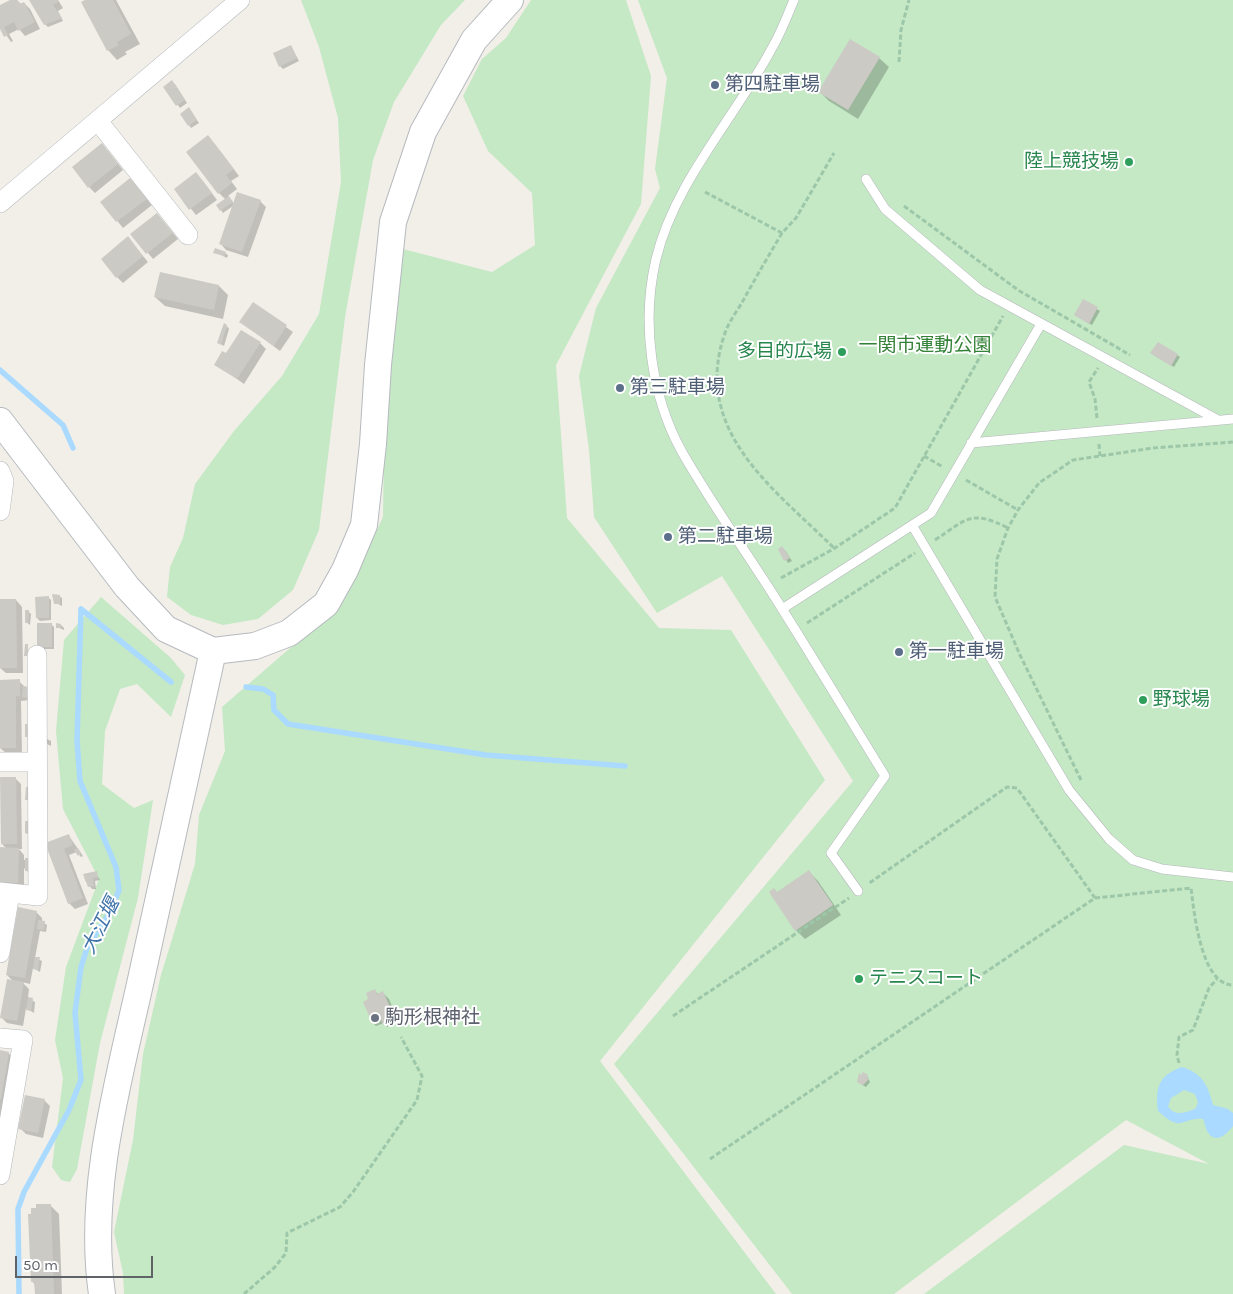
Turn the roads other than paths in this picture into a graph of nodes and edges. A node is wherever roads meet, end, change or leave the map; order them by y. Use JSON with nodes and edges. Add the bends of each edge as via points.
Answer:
{"nodes":[{"id":1,"x":240,"y":0,"type":"edge"},
{"id":2,"x":510,"y":0,"type":"edge"},
{"id":3,"x":794,"y":0,"type":"edge"},
{"id":4,"x":98,"y":121,"type":"junction"},
{"id":5,"x":866,"y":179,"type":"dead end"},
{"id":6,"x":0,"y":203,"type":"edge"},
{"id":7,"x":188,"y":236,"type":"dead end"},
{"id":8,"x":1041,"y":324,"type":"junction"},
{"id":9,"x":1233,"y":419,"type":"edge"},
{"id":10,"x":1218,"y":420,"type":"junction"},
{"id":11,"x":1,"y":424,"type":"edge"},
{"id":12,"x":971,"y":443,"type":"junction"},
{"id":13,"x":0,"y":472,"type":"edge"},
{"id":14,"x":0,"y":511,"type":"edge"},
{"id":15,"x":912,"y":525,"type":"junction"},
{"id":16,"x":782,"y":609,"type":"junction"},
{"id":17,"x":213,"y":651,"type":"junction"},
{"id":18,"x":37,"y":656,"type":"dead end"},
{"id":19,"x":0,"y":762,"type":"edge"},
{"id":20,"x":37,"y":762,"type":"junction"},
{"id":21,"x":1233,"y":877,"type":"edge"},
{"id":22,"x":858,"y":891,"type":"road end"},
{"id":23,"x":5,"y":893,"type":"edge"},
{"id":24,"x":0,"y":953,"type":"edge"},
{"id":25,"x":0,"y":1038,"type":"edge"},
{"id":26,"x":0,"y":1175,"type":"edge"},
{"id":27,"x":102,"y":1294,"type":"edge"}],
"edges":[{"from":1,"to":4,"type":"street"},
{"from":2,"to":17,"type":"street","via":[[474,40],[422,132],[393,222],[364,525],[345,570],[326,604],[289,633],[255,646]]},
{"from":3,"to":16,"type":"lane","via":[[773,48],[694,174],[671,218],[656,260],[650,312],[652,363],[681,450]]},
{"from":4,"to":6,"type":"street"},
{"from":4,"to":7,"type":"street"},
{"from":5,"to":8,"type":"lane","via":[[885,209],[980,290]]},
{"from":8,"to":10,"type":"lane"},
{"from":8,"to":12,"type":"lane"},
{"from":9,"to":10,"type":"lane"},
{"from":10,"to":12,"type":"lane"},
{"from":11,"to":17,"type":"street","via":[[128,587],[166,630]]},
{"from":12,"to":15,"type":"lane","via":[[931,513]]},
{"from":13,"to":14,"type":"street","via":[[4,480]]},
{"from":15,"to":16,"type":"lane"},
{"from":15,"to":21,"type":"lane","via":[[1068,790],[1109,839],[1132,860],[1162,869]]},
{"from":16,"to":22,"type":"lane","via":[[885,776],[831,853]]},
{"from":17,"to":27,"type":"street","via":[[114,1100],[100,1192],[99,1278]]},
{"from":18,"to":20,"type":"street"},
{"from":19,"to":20,"type":"street"},
{"from":20,"to":23,"type":"street","via":[[38,896]]},
{"from":23,"to":24,"type":"street"},
{"from":25,"to":26,"type":"street","via":[[23,1040]]}]}
